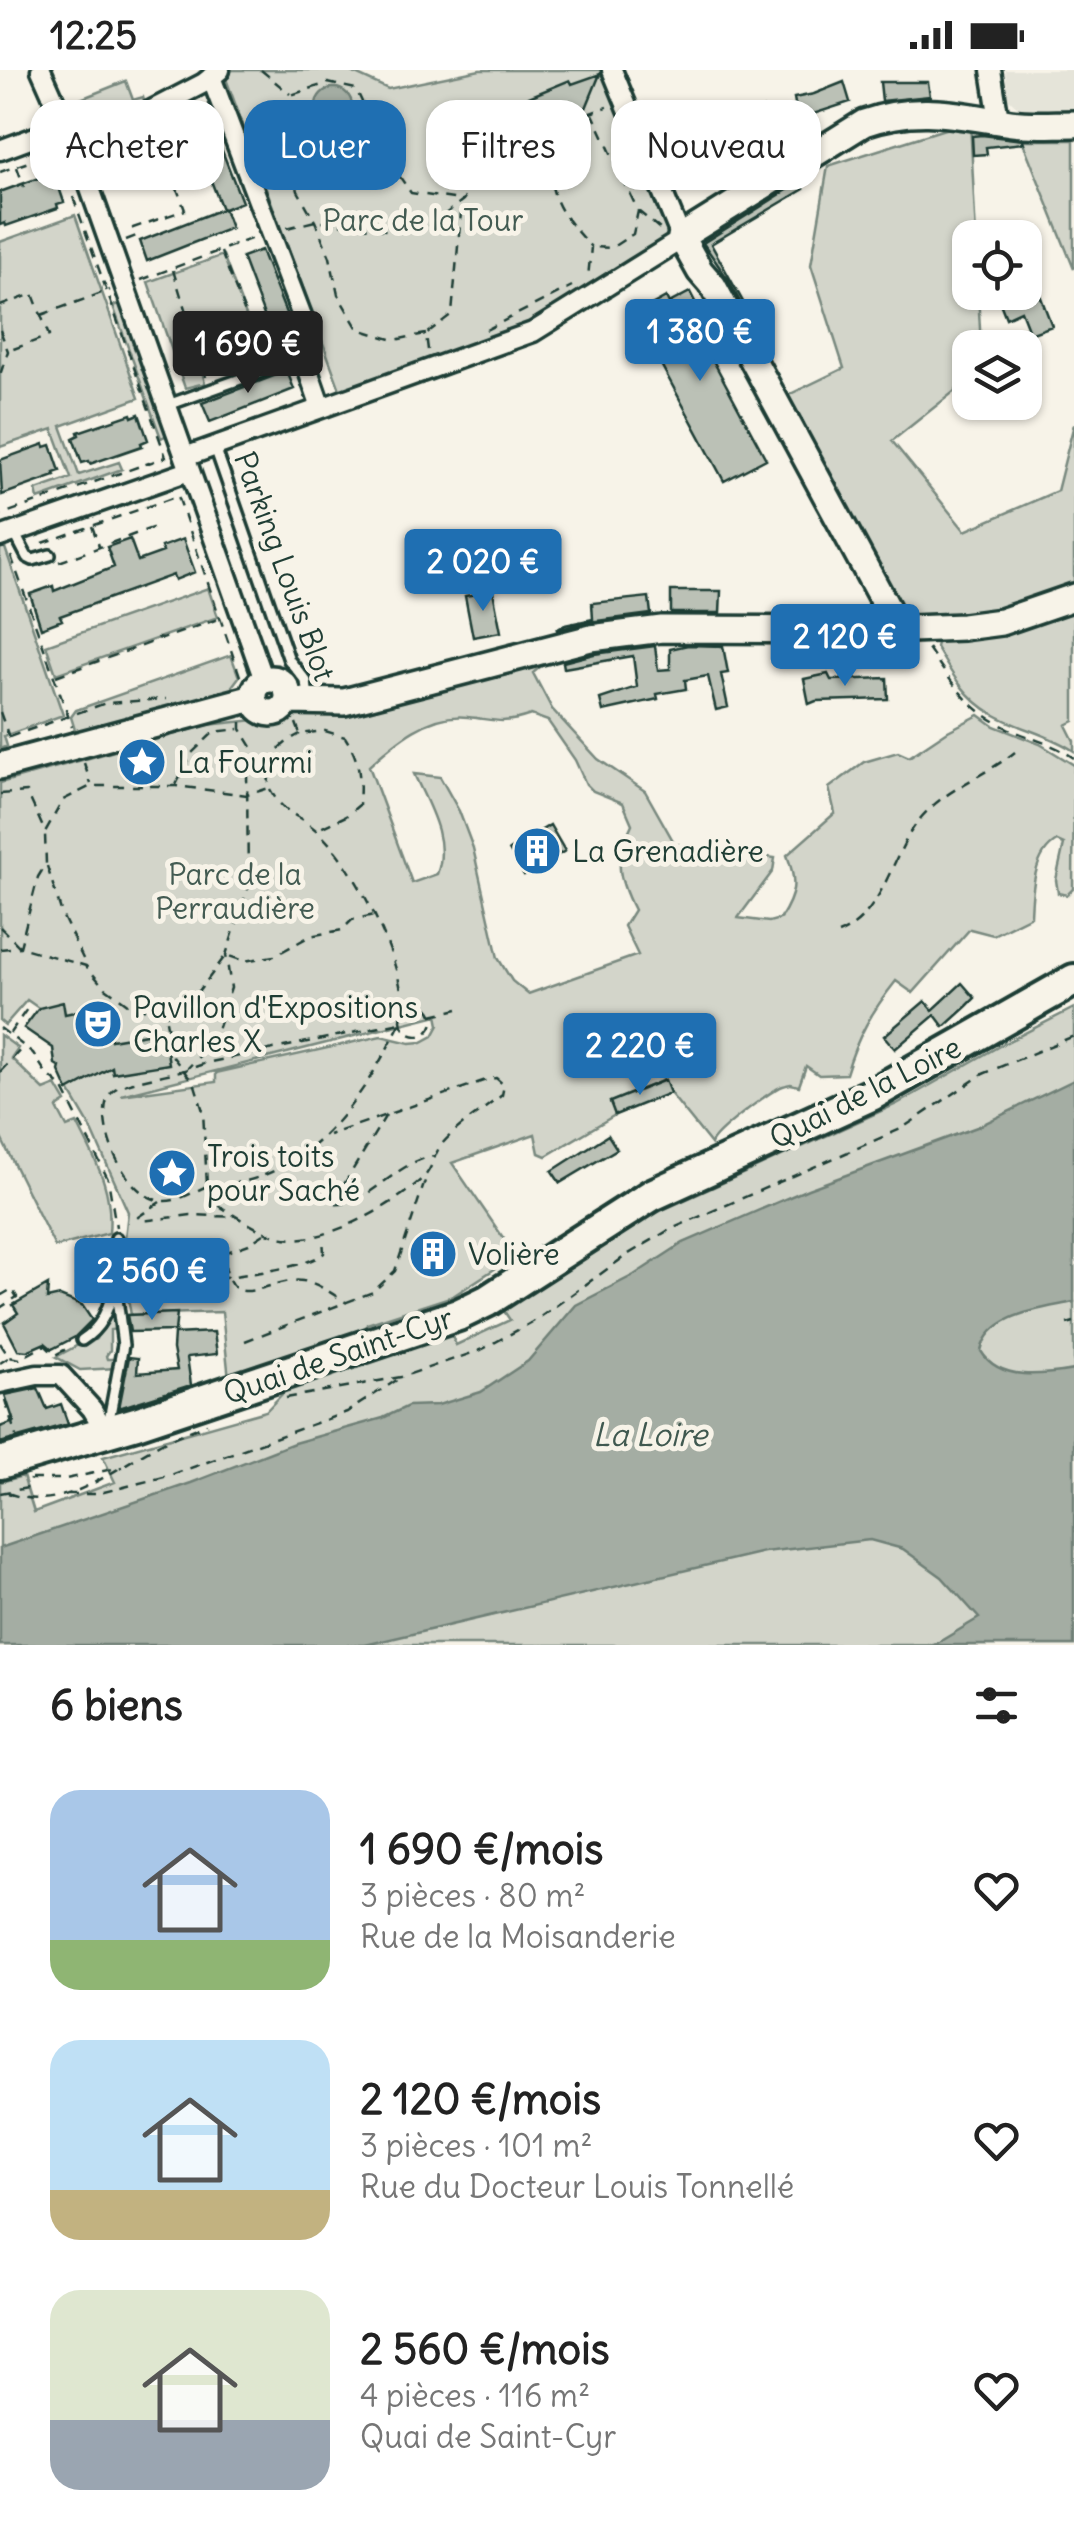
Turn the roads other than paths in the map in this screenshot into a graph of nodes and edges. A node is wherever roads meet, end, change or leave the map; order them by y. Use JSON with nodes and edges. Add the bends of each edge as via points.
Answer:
{"nodes":[{"id":1,"x":41,"y":70,"type":"edge"},
{"id":2,"x":612,"y":70,"type":"edge"},
{"id":3,"x":990,"y":70,"type":"edge"},
{"id":4,"x":216,"y":74,"type":"edge"},
{"id":5,"x":54,"y":100,"type":"edge"},
{"id":6,"x":167,"y":100,"type":"edge"},
{"id":7,"x":999,"y":120,"type":"junction"},
{"id":8,"x":1074,"y":124,"type":"edge"},
{"id":9,"x":30,"y":139,"type":"edge"},
{"id":10,"x":4,"y":148,"type":"edge"},
{"id":11,"x":88,"y":190,"type":"edge"},
{"id":12,"x":681,"y":237,"type":"junction"},
{"id":13,"x":303,"y":356,"type":"junction"},
{"id":14,"x":168,"y":405,"type":"junction"},
{"id":15,"x":321,"y":408,"type":"junction"},
{"id":16,"x":215,"y":447,"type":"junction"},
{"id":17,"x":187,"y":464,"type":"junction"},
{"id":18,"x":6,"y":535,"type":"edge"},
{"id":19,"x":52,"y":559,"type":"road end"},
{"id":20,"x":1074,"y":597,"type":"edge"},
{"id":21,"x":896,"y":630,"type":"junction"},
{"id":22,"x":249,"y":694,"type":"junction"},
{"id":23,"x":298,"y":702,"type":"junction"},
{"id":24,"x":0,"y":766,"type":"edge"},
{"id":25,"x":1074,"y":980,"type":"edge"},
{"id":26,"x":652,"y":1195,"type":"joint"},
{"id":27,"x":116,"y":1238,"type":"road end"},
{"id":28,"x":115,"y":1284,"type":"junction"},
{"id":29,"x":82,"y":1340,"type":"road end"},
{"id":30,"x":0,"y":1382,"type":"edge"},
{"id":31,"x":106,"y":1432,"type":"junction"},
{"id":32,"x":18,"y":1466,"type":"edge"}],
"edges":[{"from":1,"to":5,"type":"street"},
{"from":2,"to":12,"type":"street"},
{"from":3,"to":7,"type":"street"},
{"from":4,"to":6,"type":"street"},
{"from":4,"to":13,"type":"street","via":[[305,324]]},
{"from":7,"to":8,"type":"street"},
{"from":7,"to":12,"type":"street","via":[[912,110],[864,123]]},
{"from":9,"to":10,"type":"street"},
{"from":11,"to":14,"type":"street","via":[[115,288]]},
{"from":12,"to":15,"type":"street","via":[[533,332]]},
{"from":12,"to":21,"type":"street"},
{"from":13,"to":14,"type":"lane"},
{"from":13,"to":15,"type":"street"},
{"from":14,"to":17,"type":"street"},
{"from":15,"to":16,"type":"street"},
{"from":16,"to":17,"type":"street"},
{"from":16,"to":23,"type":"lane","name":"Parking Louis Blot","via":[[289,660],[306,681]]},
{"from":17,"to":18,"type":"street"},
{"from":17,"to":22,"type":"street"},
{"from":18,"to":19,"type":"lane","via":[[26,558]]},
{"from":20,"to":21,"type":"street","via":[[1001,622]]},
{"from":21,"to":23,"type":"street","via":[[662,629],[590,638],[344,702]]},
{"from":22,"to":23,"type":"street","via":[[267,714]]},
{"from":22,"to":24,"type":"street"},
{"from":25,"to":26,"type":"main road","name":"Quai de la Loire","via":[[890,1086]]},
{"from":26,"to":31,"type":"main road","name":"Quai de Saint-Cyr","via":[[458,1316]]},
{"from":27,"to":28,"type":"lane"},
{"from":28,"to":29,"type":"lane","via":[[95,1332]]},
{"from":28,"to":31,"type":"lane","via":[[122,1345]]},
{"from":30,"to":31,"type":"street","via":[[61,1374]]},
{"from":31,"to":32,"type":"main road","name":"Quai de Saint-Cyr"}]}
